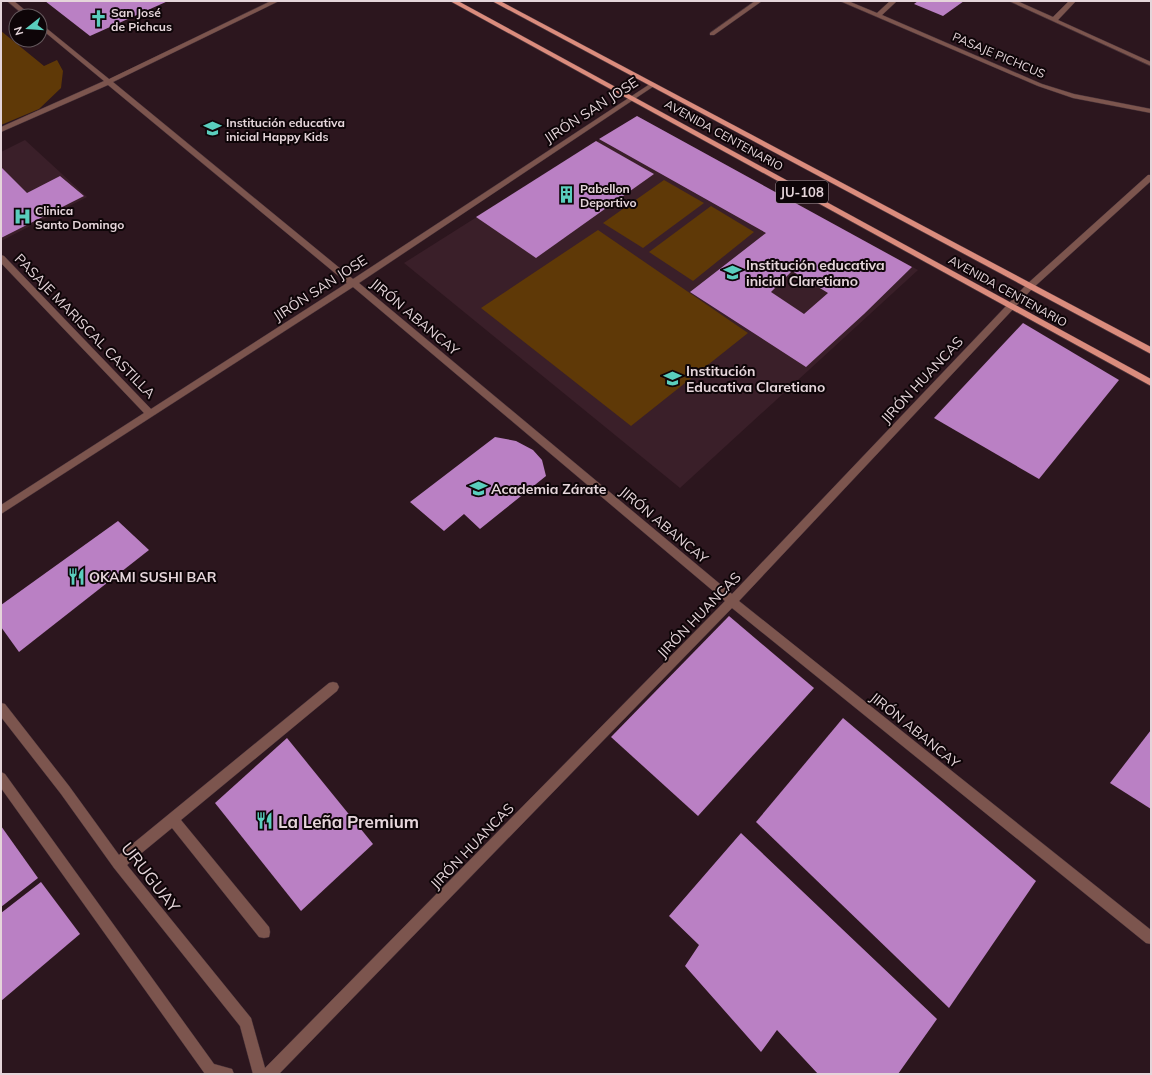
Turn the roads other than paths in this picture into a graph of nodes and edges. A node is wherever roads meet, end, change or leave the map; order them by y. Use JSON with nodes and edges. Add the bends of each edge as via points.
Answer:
{"nodes":[{"id":1,"x":10,"y":1,"type":"edge"},
{"id":2,"x":276,"y":1,"type":"edge"},
{"id":3,"x":453,"y":1,"type":"edge"},
{"id":4,"x":495,"y":1,"type":"edge"},
{"id":5,"x":759,"y":1,"type":"edge"},
{"id":6,"x":844,"y":1,"type":"edge"},
{"id":7,"x":894,"y":1,"type":"edge"},
{"id":8,"x":1012,"y":1,"type":"edge"},
{"id":9,"x":1073,"y":1,"type":"edge"},
{"id":10,"x":19,"y":8,"type":"edge"},
{"id":11,"x":880,"y":15,"type":"junction"},
{"id":12,"x":1054,"y":20,"type":"junction"},
{"id":13,"x":48,"y":32,"type":"edge"},
{"id":14,"x":712,"y":34,"type":"dead end"},
{"id":15,"x":1151,"y":64,"type":"edge"},
{"id":16,"x":108,"y":82,"type":"junction"},
{"id":17,"x":652,"y":85,"type":"junction"},
{"id":18,"x":632,"y":99,"type":"junction"},
{"id":19,"x":1151,"y":111,"type":"edge"},
{"id":20,"x":1,"y":130,"type":"edge"},
{"id":21,"x":1151,"y":178,"type":"edge"},
{"id":22,"x":1,"y":258,"type":"edge"},
{"id":23,"x":352,"y":283,"type":"junction"},
{"id":24,"x":1030,"y":287,"type":"junction"},
{"id":25,"x":1012,"y":306,"type":"junction"},
{"id":26,"x":1151,"y":351,"type":"edge"},
{"id":27,"x":1151,"y":382,"type":"edge"},
{"id":28,"x":149,"y":413,"type":"junction"},
{"id":29,"x":1,"y":510,"type":"edge"},
{"id":30,"x":732,"y":601,"type":"junction"},
{"id":31,"x":333,"y":687,"type":"dead end"},
{"id":32,"x":1,"y":708,"type":"edge"},
{"id":33,"x":1,"y":778,"type":"edge"},
{"id":34,"x":173,"y":820,"type":"junction"},
{"id":35,"x":118,"y":864,"type":"junction"},
{"id":36,"x":264,"y":932,"type":"dead end"},
{"id":37,"x":1151,"y":938,"type":"edge"},
{"id":38,"x":227,"y":1074,"type":"edge"},
{"id":39,"x":260,"y":1074,"type":"edge"},
{"id":40,"x":269,"y":1074,"type":"edge"}],
"edges":[{"from":1,"to":10,"type":"street"},
{"from":2,"to":16,"type":"street"},
{"from":3,"to":18,"type":"main road","name":"AVENIDA CENTENARIO","number":"JU-108"},
{"from":4,"to":17,"type":"main road","name":"AVENIDA CENTENARIO","number":"JU-108"},
{"from":5,"to":14,"type":"street"},
{"from":6,"to":11,"type":"street","name":"PASAJE PICHCUS"},
{"from":7,"to":11,"type":"street"},
{"from":8,"to":12,"type":"street"},
{"from":9,"to":12,"type":"street"},
{"from":11,"to":19,"type":"street","name":"PASAJE PICHCUS","via":[[1040,85],[1073,96]]},
{"from":12,"to":15,"type":"street"},
{"from":13,"to":16,"type":"street","name":"JIRÓN ABANCAY"},
{"from":16,"to":20,"type":"street"},
{"from":16,"to":23,"type":"street","name":"JIRÓN ABANCAY"},
{"from":17,"to":18,"type":"street","name":"JIRÓN SAN JOSE"},
{"from":17,"to":24,"type":"main road","name":"AVENIDA CENTENARIO","number":"JU-108"},
{"from":18,"to":23,"type":"street","name":"JIRÓN SAN JOSE"},
{"from":18,"to":25,"type":"main road","name":"AVENIDA CENTENARIO","number":"JU-108"},
{"from":21,"to":24,"type":"street","name":"JIRÓN HUANCAS"},
{"from":22,"to":28,"type":"street","name":"PASAJE MARISCAL CASTILLA"},
{"from":23,"to":28,"type":"street","name":"JIRÓN SAN JOSE"},
{"from":23,"to":30,"type":"street","name":"JIRÓN ABANCAY"},
{"from":24,"to":25,"type":"street","name":"JIRÓN HUANCAS"},
{"from":24,"to":26,"type":"main road","name":"AVENIDA CENTENARIO","number":"JU-108"},
{"from":25,"to":27,"type":"main road","name":"AVENIDA CENTENARIO","number":"JU-108"},
{"from":25,"to":30,"type":"street","name":"JIRÓN HUANCAS"},
{"from":28,"to":29,"type":"street","name":"JIRÓN SAN JOSE"},
{"from":30,"to":37,"type":"street","name":"JIRÓN ABANCAY"},
{"from":30,"to":40,"type":"street","name":"JIRÓN HUANCAS"},
{"from":31,"to":34,"type":"street"},
{"from":32,"to":35,"type":"street","name":"URUGUAY"},
{"from":33,"to":38,"type":"street","via":[[210,1070]]},
{"from":34,"to":35,"type":"street"},
{"from":34,"to":36,"type":"street"},
{"from":35,"to":39,"type":"street","name":"URUGUAY","via":[[246,1023]]}]}
